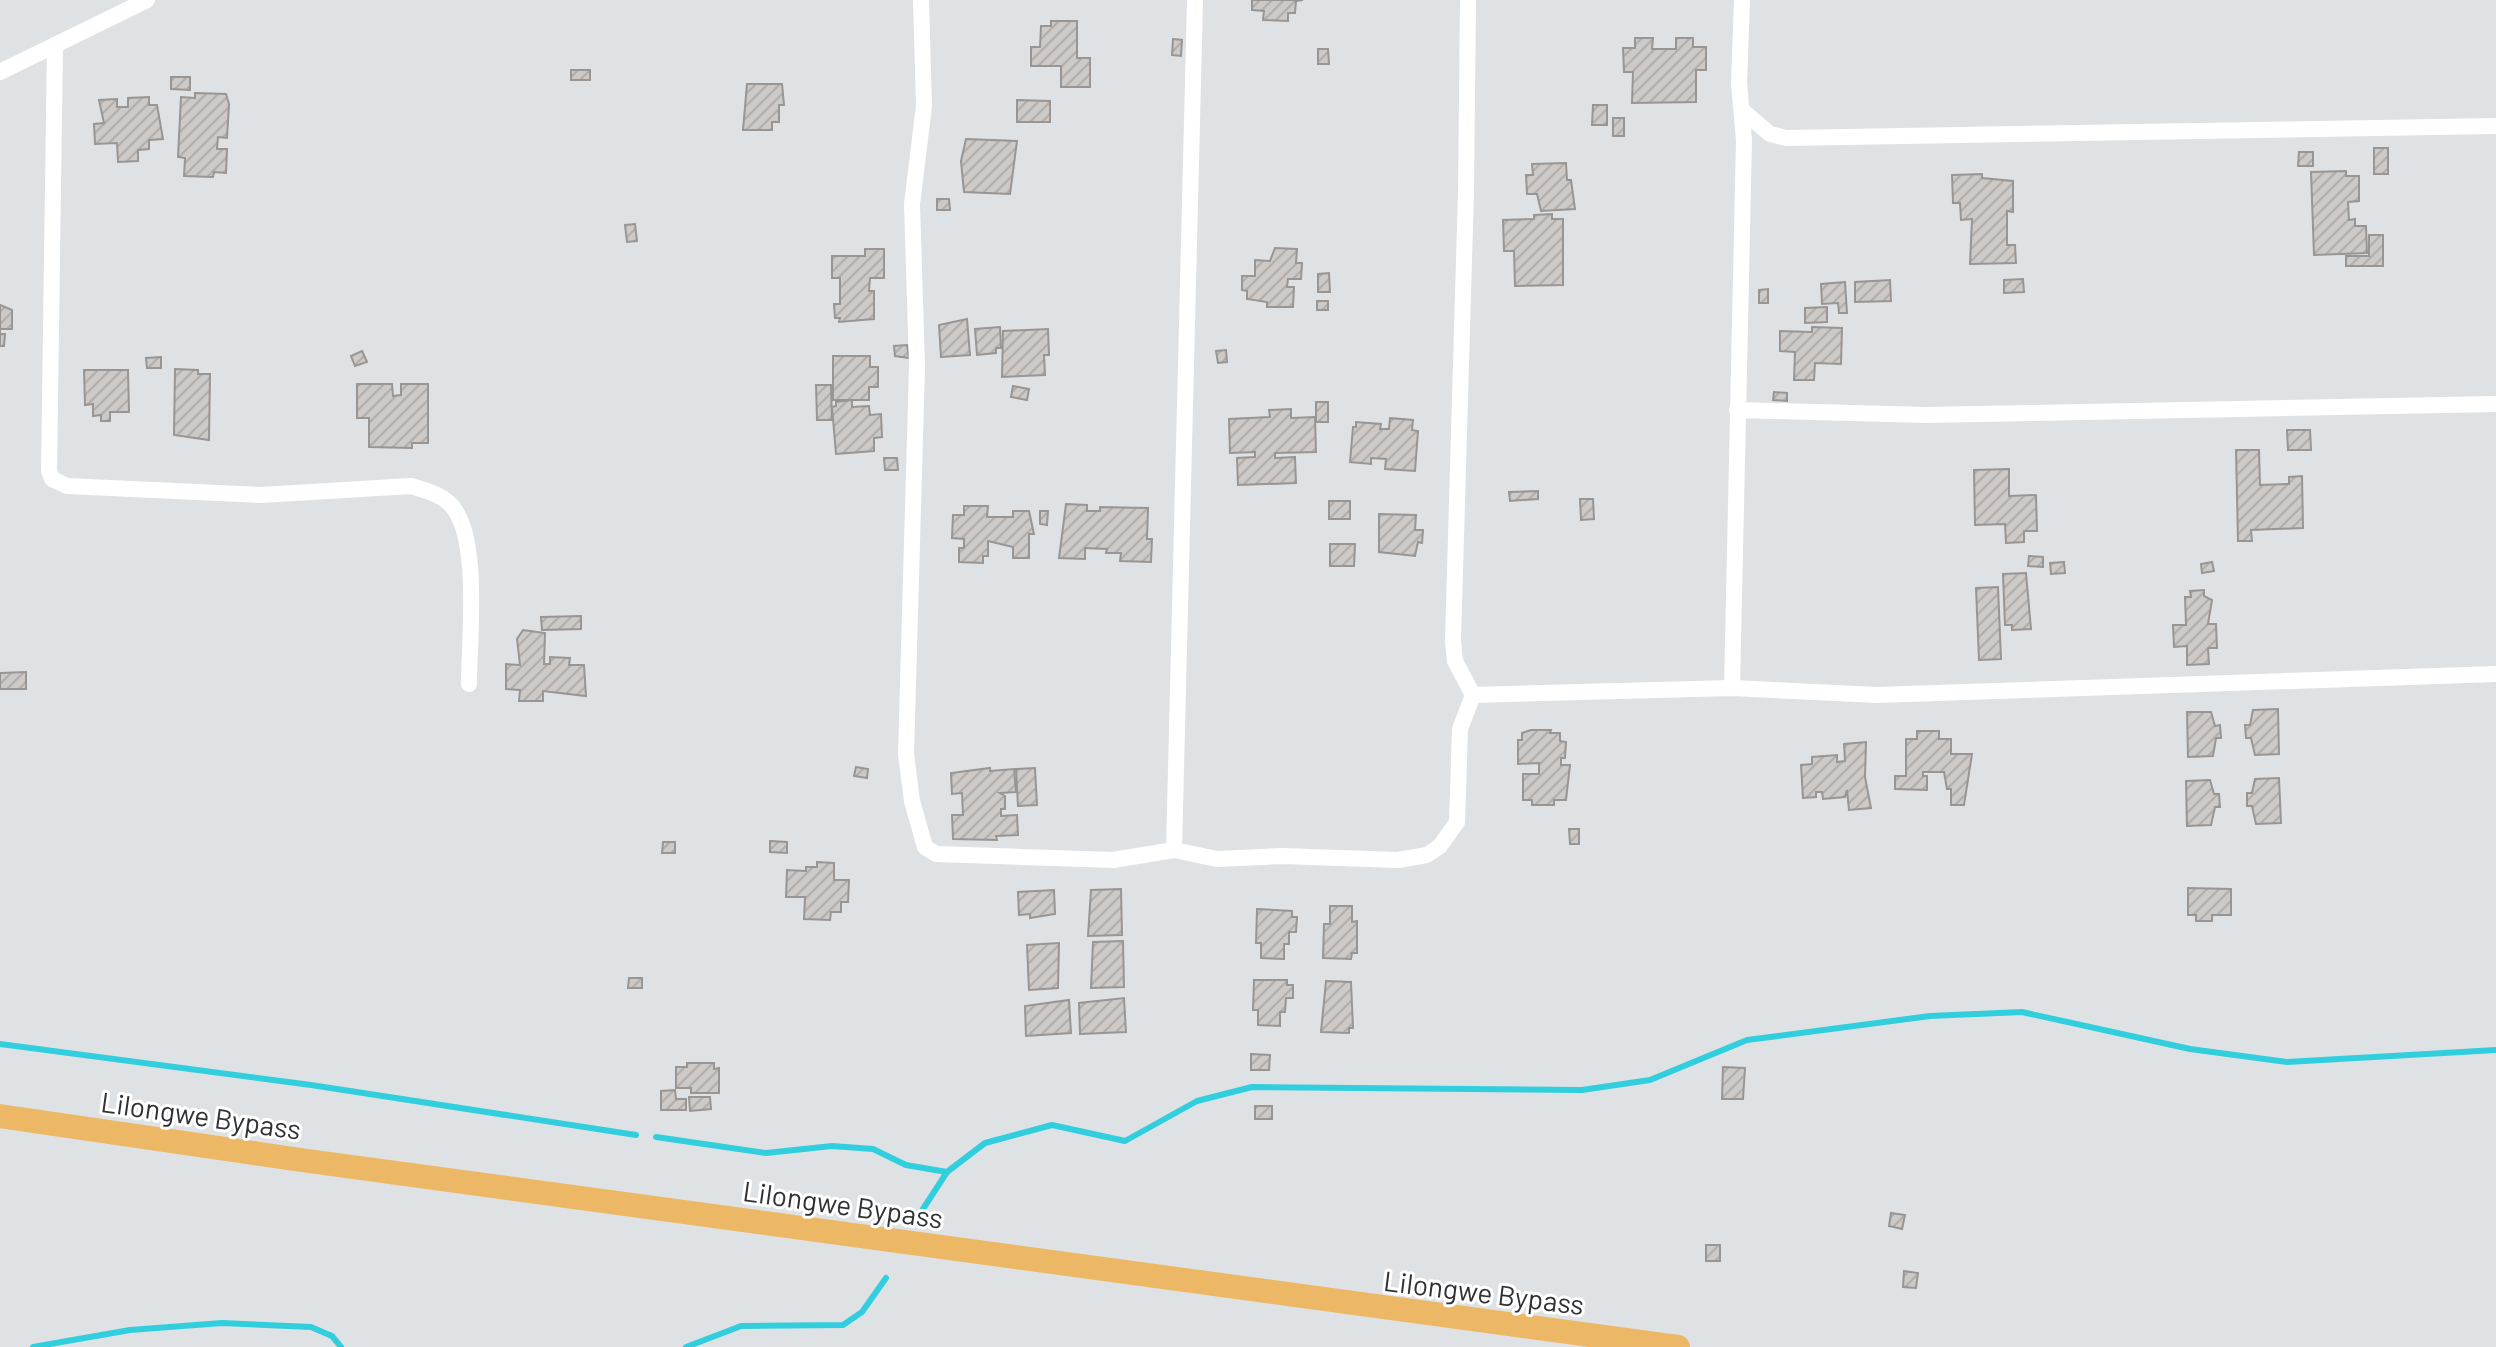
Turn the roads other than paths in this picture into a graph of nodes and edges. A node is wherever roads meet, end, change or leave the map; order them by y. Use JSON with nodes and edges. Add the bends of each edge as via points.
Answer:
{"nodes":[{"id":1,"x":147,"y":0,"type":"edge"},
{"id":2,"x":921,"y":0,"type":"edge"},
{"id":3,"x":1195,"y":0,"type":"edge"},
{"id":4,"x":1468,"y":0,"type":"edge"},
{"id":5,"x":1742,"y":0,"type":"edge"},
{"id":6,"x":55,"y":45,"type":"junction"},
{"id":7,"x":0,"y":72,"type":"edge"},
{"id":8,"x":1743,"y":111,"type":"junction"},
{"id":9,"x":2496,"y":126,"type":"edge"},
{"id":10,"x":2496,"y":404,"type":"edge"},
{"id":11,"x":1737,"y":410,"type":"junction"},
{"id":12,"x":2496,"y":674,"type":"edge"},
{"id":13,"x":469,"y":684,"type":"dead end"},
{"id":14,"x":1732,"y":688,"type":"junction"},
{"id":15,"x":1473,"y":695,"type":"junction"},
{"id":16,"x":1174,"y":850,"type":"junction"},
{"id":17,"x":0,"y":1116,"type":"edge"},
{"id":18,"x":1678,"y":1347,"type":"edge"}],
"edges":[{"from":1,"to":6,"type":"street"},
{"from":2,"to":16,"type":"street","via":[[924,106],[913,189],[917,366],[906,754],[917,828],[925,847],[936,854],[1113,860]]},
{"from":3,"to":16,"type":"street"},
{"from":4,"to":15,"type":"street","via":[[1453,641],[1455,661]]},
{"from":5,"to":8,"type":"street"},
{"from":6,"to":7,"type":"street"},
{"from":6,"to":13,"type":"street","via":[[52,479],[67,486],[228,494],[411,486],[431,492],[462,520],[468,543]]},
{"from":8,"to":9,"type":"street","via":[[1754,124],[1786,138]]},
{"from":8,"to":11,"type":"street"},
{"from":10,"to":11,"type":"street","via":[[1925,415]]},
{"from":11,"to":14,"type":"street"},
{"from":12,"to":14,"type":"street","via":[[1877,695]]},
{"from":14,"to":15,"type":"street"},
{"from":15,"to":16,"type":"street","via":[[1460,729],[1457,822],[1427,855],[1398,860],[1217,859]]},
{"from":17,"to":18,"type":"main road","name":"Lilongwe Bypass"}]}
